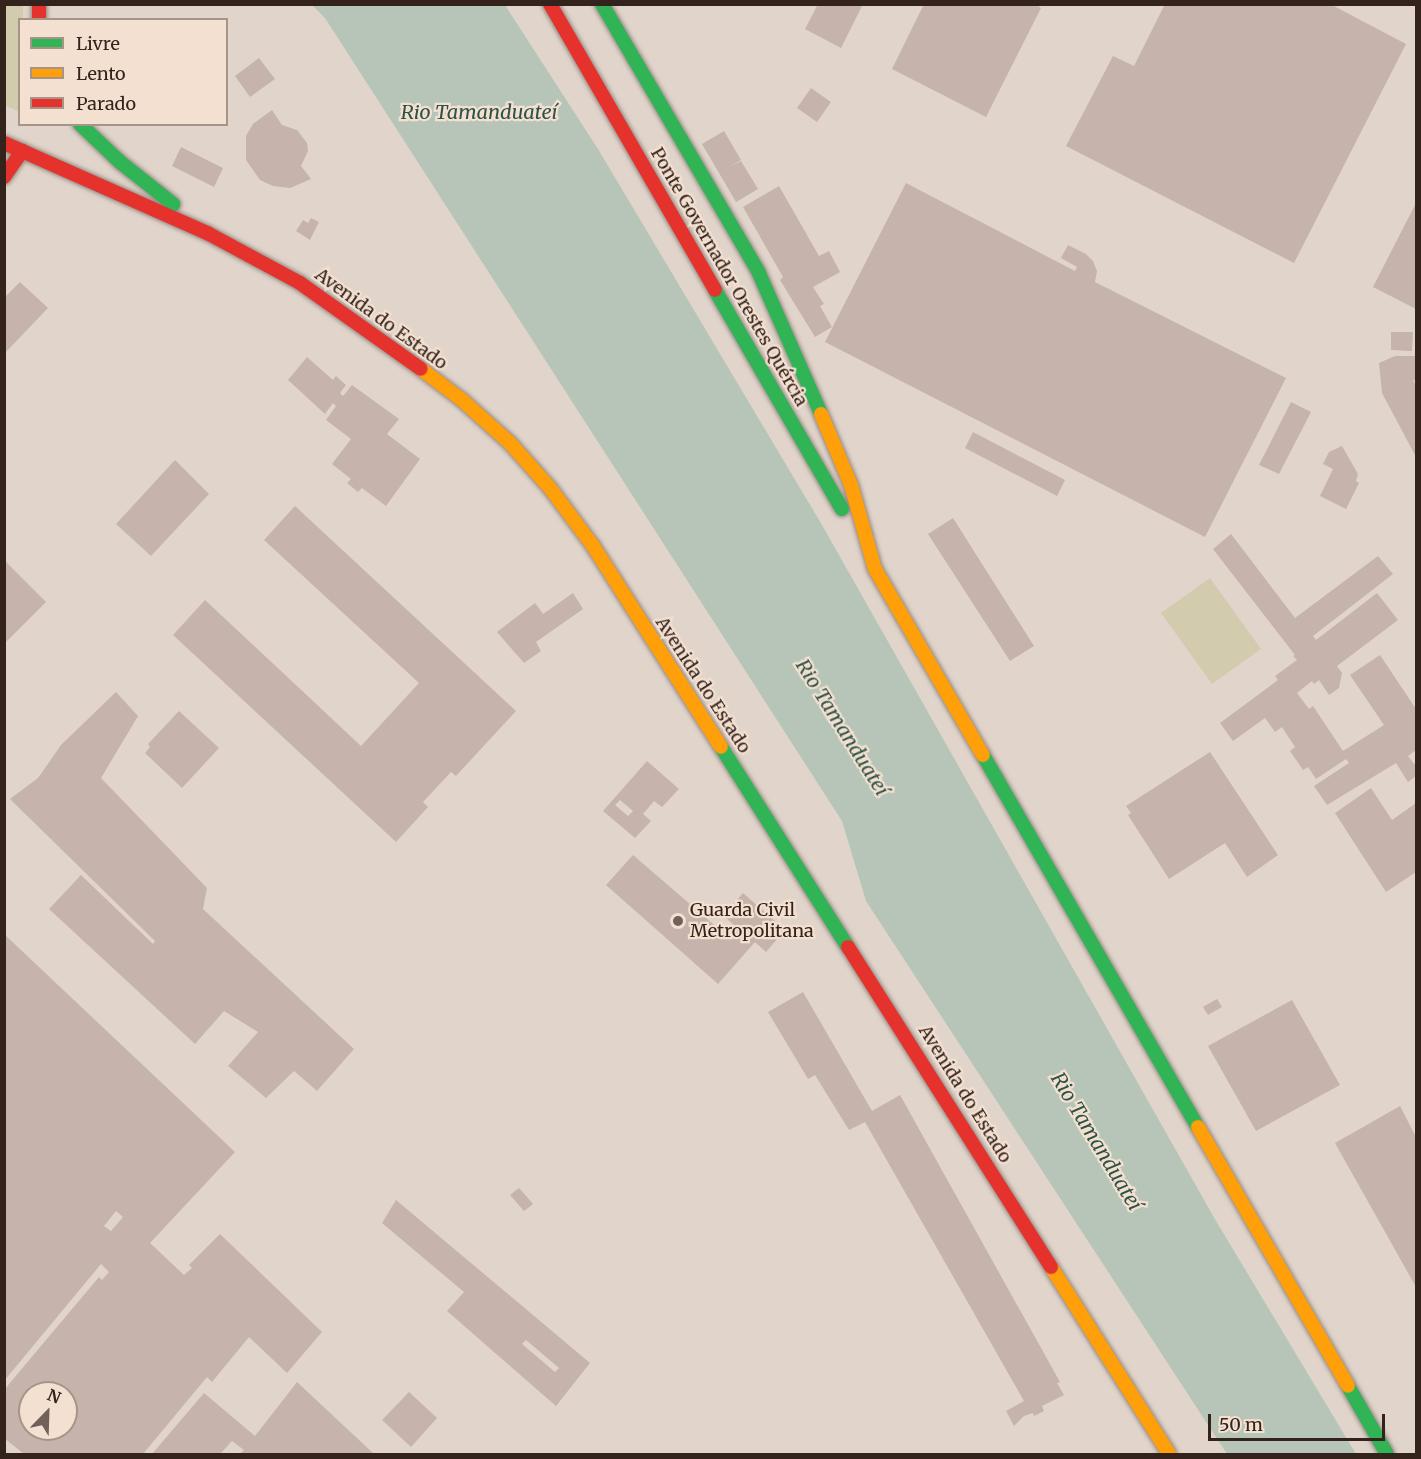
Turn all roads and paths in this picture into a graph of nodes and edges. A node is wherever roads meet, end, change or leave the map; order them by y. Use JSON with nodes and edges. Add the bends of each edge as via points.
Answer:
{"nodes":[{"id":1,"x":550,"y":4,"type":"edge"},
{"id":2,"x":602,"y":4,"type":"edge"},
{"id":3,"x":82,"y":126,"type":"edge"},
{"id":4,"x":4,"y":143,"type":"edge"},
{"id":5,"x":22,"y":151,"type":"junction"},
{"id":6,"x":4,"y":177,"type":"edge"},
{"id":7,"x":209,"y":234,"type":"junction"},
{"id":8,"x":875,"y":568,"type":"junction"},
{"id":9,"x":1169,"y":1455,"type":"edge"},
{"id":10,"x":1387,"y":1455,"type":"edge"}],
"edges":[{"from":1,"to":8,"type":"main road","name":"Ponte Governador Orestes Quércia"},
{"from":2,"to":8,"type":"main road","via":[[758,271],[851,485]]},
{"from":3,"to":7,"type":"main road"},
{"from":4,"to":5,"type":"main road","name":"Avenida do Estado"},
{"from":5,"to":6,"type":"main road"},
{"from":5,"to":7,"type":"main road","name":"Avenida do Estado"},
{"from":7,"to":9,"type":"main road","name":"Avenida do Estado","via":[[300,283],[377,335],[462,400],[510,443],[550,488],[593,546],[877,989]]},
{"from":8,"to":10,"type":"main road"}]}
